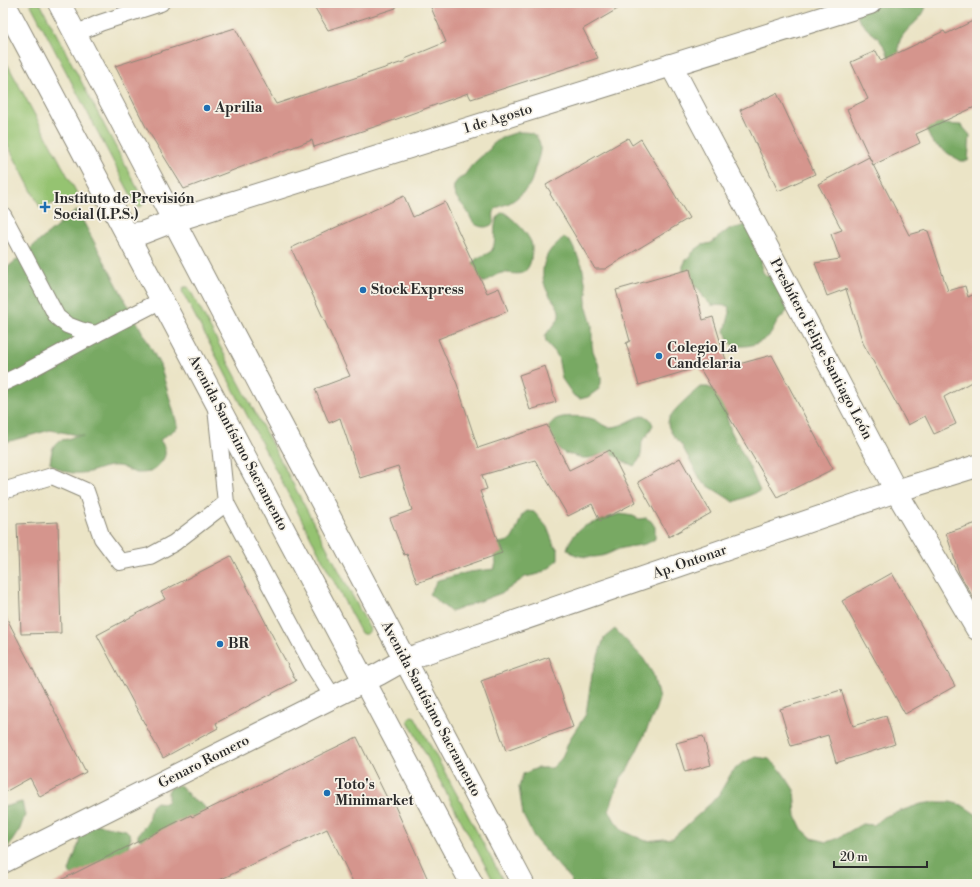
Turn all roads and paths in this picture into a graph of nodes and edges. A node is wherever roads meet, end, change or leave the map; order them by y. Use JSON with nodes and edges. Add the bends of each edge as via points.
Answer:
{"nodes":[{"id":1,"x":4,"y":3,"type":"edge"},
{"id":2,"x":58,"y":3,"type":"edge"},
{"id":3,"x":161,"y":3,"type":"edge"},
{"id":4,"x":870,"y":3,"type":"edge"},
{"id":5,"x":75,"y":34,"type":"junction"},
{"id":6,"x":671,"y":65,"type":"junction"},
{"id":7,"x":3,"y":215,"type":"edge"},
{"id":8,"x":173,"y":222,"type":"junction"},
{"id":9,"x":127,"y":234,"type":"junction"},
{"id":10,"x":162,"y":300,"type":"junction"},
{"id":11,"x":96,"y":334,"type":"junction"},
{"id":12,"x":3,"y":383,"type":"edge"},
{"id":13,"x":215,"y":400,"type":"junction"},
{"id":14,"x":977,"y":466,"type":"edge"},
{"id":15,"x":3,"y":491,"type":"edge"},
{"id":16,"x":896,"y":491,"type":"junction"},
{"id":17,"x":226,"y":503,"type":"junction"},
{"id":18,"x":977,"y":629,"type":"edge"},
{"id":19,"x":404,"y":660,"type":"junction"},
{"id":20,"x":364,"y":681,"type":"junction"},
{"id":21,"x":333,"y":697,"type":"junction"},
{"id":22,"x":3,"y":862,"type":"edge"},
{"id":23,"x":472,"y":884,"type":"edge"},
{"id":24,"x":523,"y":884,"type":"edge"}],
"edges":[{"from":1,"to":9,"type":"street","name":"Avenida Santísimo Sacramento"},
{"from":2,"to":5,"type":"street","name":"Avenida Santísimo Sacramento"},
{"from":3,"to":5,"type":"lane"},
{"from":4,"to":6,"type":"street","name":"1 de Agosto"},
{"from":5,"to":8,"type":"street","name":"Avenida Santísimo Sacramento"},
{"from":6,"to":8,"type":"street","name":"1 de Agosto"},
{"from":6,"to":16,"type":"street","name":"Presbítero Felipe Santiago León"},
{"from":7,"to":11,"type":"lane","via":[[57,317],[67,326]]},
{"from":8,"to":9,"type":"street","name":"1 de Agosto","via":[[142,233]]},
{"from":8,"to":19,"type":"street","name":"Avenida Santísimo Sacramento"},
{"from":9,"to":10,"type":"street","name":"Avenida Santísimo Sacramento"},
{"from":10,"to":11,"type":"lane"},
{"from":10,"to":13,"type":"street","name":"Avenida Santísimo Sacramento"},
{"from":11,"to":12,"type":"lane"},
{"from":13,"to":17,"type":"lane"},
{"from":13,"to":20,"type":"street","name":"Avenida Santísimo Sacramento"},
{"from":14,"to":16,"type":"street","name":"Ap. Ontonar"},
{"from":15,"to":17,"type":"lane","via":[[52,476],[86,491],[102,538],[120,562],[150,556],[174,543]]},
{"from":16,"to":18,"type":"street","name":"Presbítero Felipe Santiago León"},
{"from":16,"to":19,"type":"street","name":"Ap. Ontonar"},
{"from":17,"to":21,"type":"lane","via":[[312,664]]},
{"from":19,"to":20,"type":"street","name":"Genaro Romero"},
{"from":19,"to":24,"type":"street","name":"Avenida Santísimo Sacramento"},
{"from":20,"to":21,"type":"street","name":"Genaro Romero"},
{"from":20,"to":23,"type":"street","name":"Avenida Santísimo Sacramento"},
{"from":21,"to":22,"type":"street","name":"Genaro Romero"}]}
